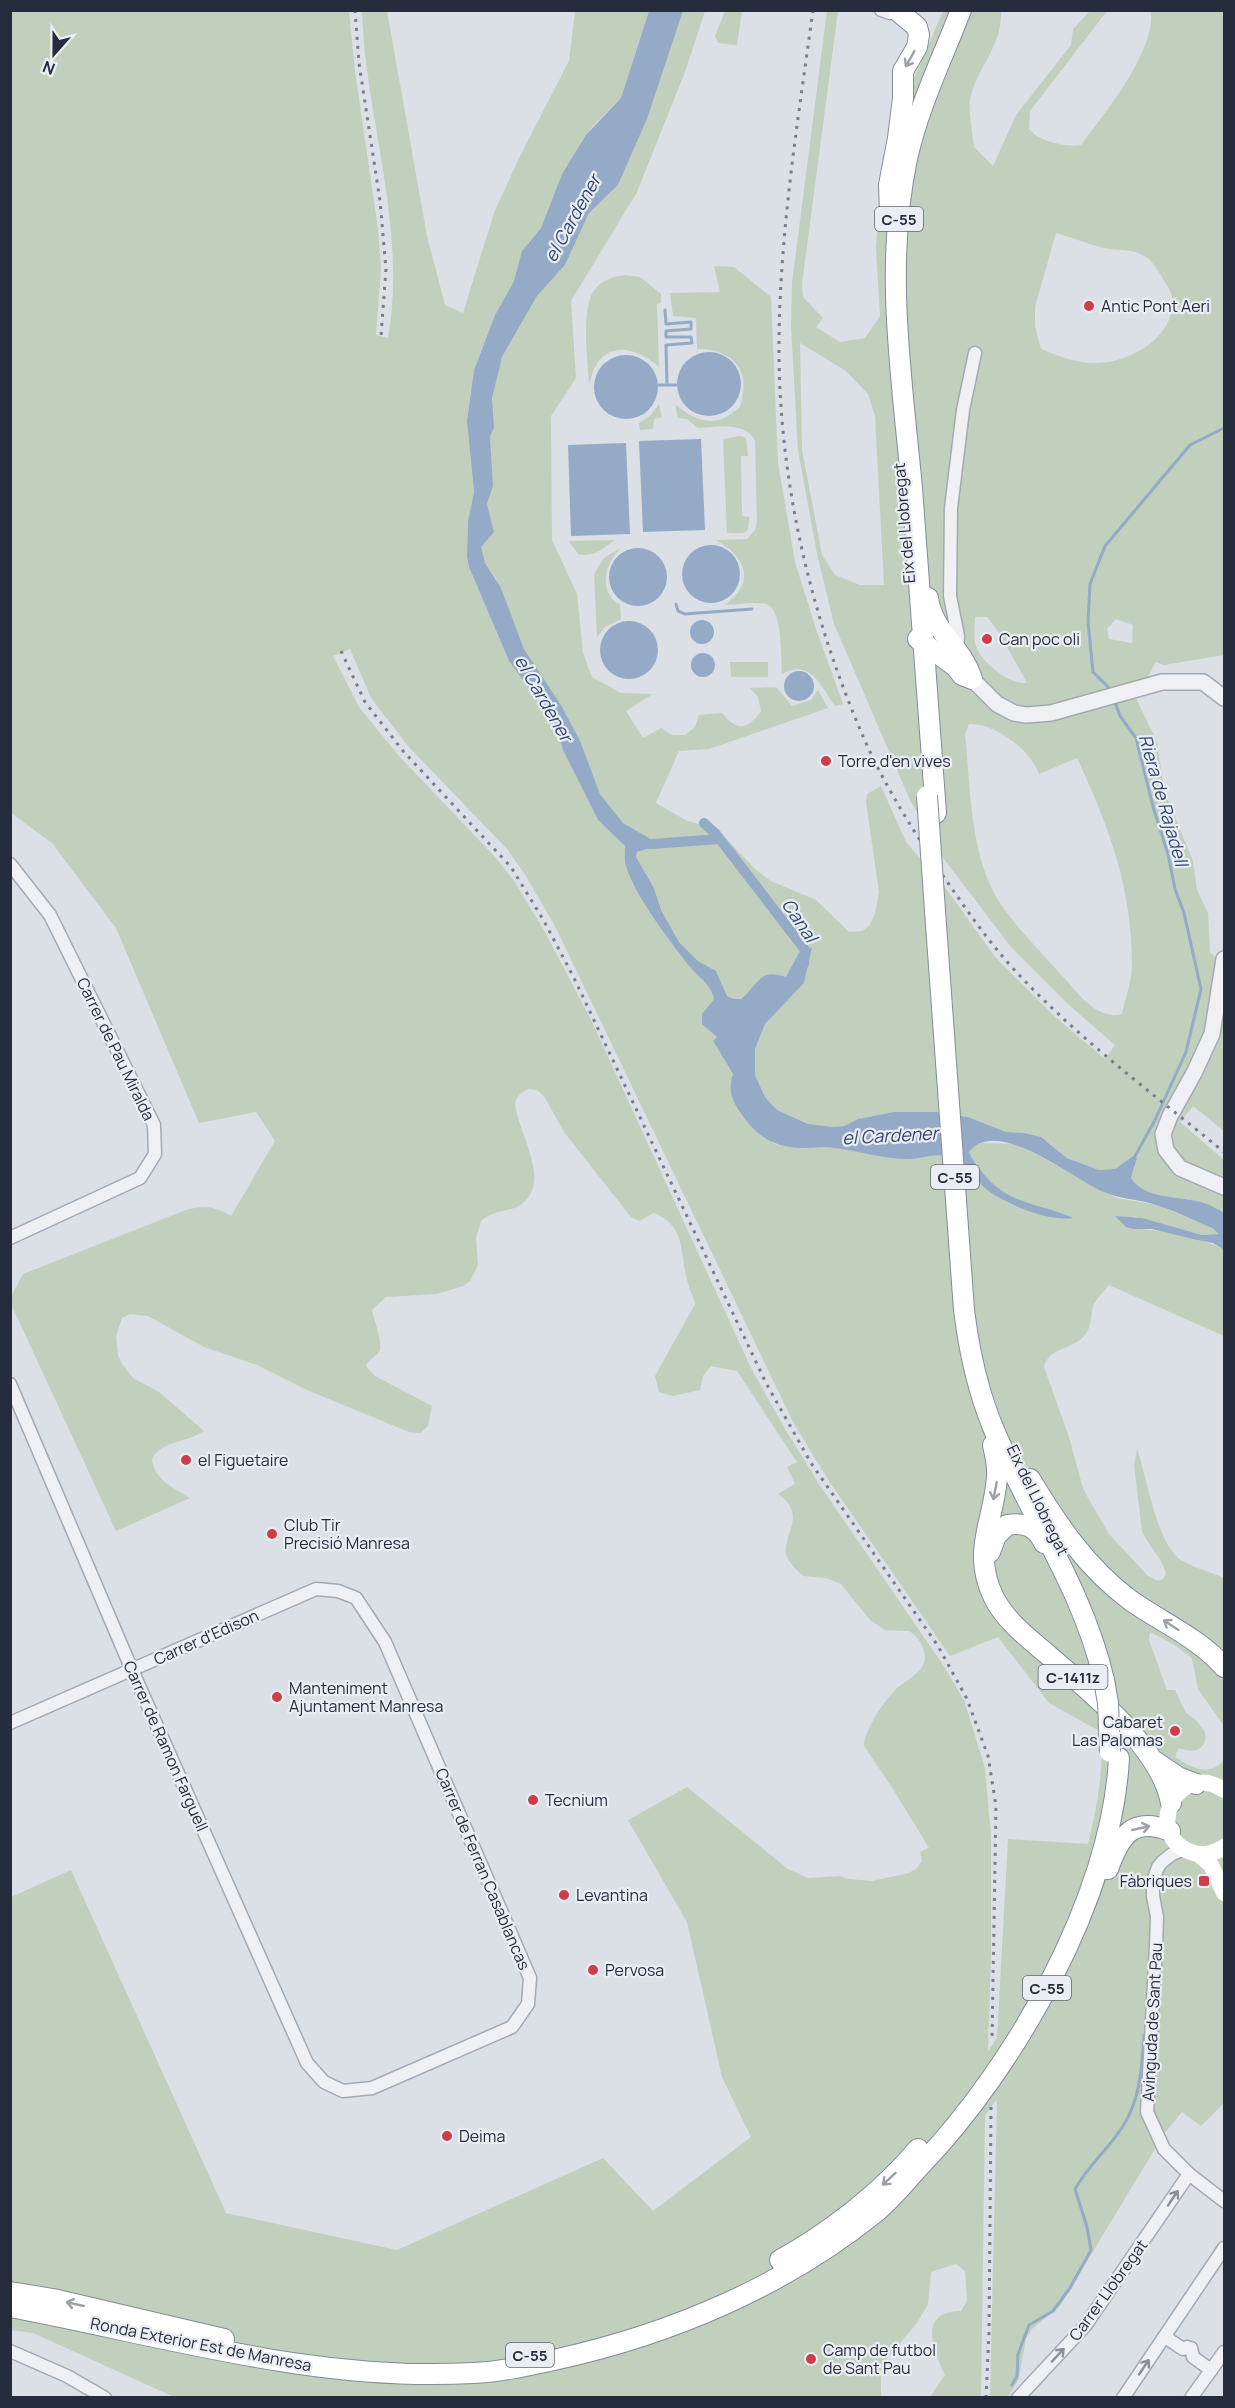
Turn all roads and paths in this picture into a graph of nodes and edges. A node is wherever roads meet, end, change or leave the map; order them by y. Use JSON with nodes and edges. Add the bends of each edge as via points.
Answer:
{"nodes":[{"id":1,"x":952,"y":10,"type":"edge"},
{"id":2,"x":961,"y":10,"type":"edge"},
{"id":3,"x":894,"y":11,"type":"edge"},
{"id":4,"x":891,"y":215,"type":"junction"},
{"id":5,"x":975,"y":353,"type":"dead end"},
{"id":6,"x":915,"y":585,"type":"junction"},
{"id":7,"x":924,"y":645,"type":"junction"},
{"id":8,"x":954,"y":646,"type":"junction"},
{"id":9,"x":967,"y":677,"type":"junction"},
{"id":10,"x":922,"y":685,"type":"junction"},
{"id":11,"x":1224,"y":698,"type":"edge"},
{"id":12,"x":10,"y":864,"type":"edge"},
{"id":13,"x":939,"y":916,"type":"junction"},
{"id":14,"x":1224,"y":959,"type":"edge"},
{"id":15,"x":1224,"y":1187,"type":"edge"},
{"id":16,"x":10,"y":1239,"type":"edge"},
{"id":17,"x":968,"y":1310,"type":"junction"},
{"id":18,"x":10,"y":1384,"type":"edge"},
{"id":19,"x":980,"y":1394,"type":"junction"},
{"id":20,"x":1018,"y":1458,"type":"junction"},
{"id":21,"x":986,"y":1570,"type":"junction"},
{"id":22,"x":338,"y":1591,"type":"joint"},
{"id":23,"x":1077,"y":1598,"type":"junction"},
{"id":24,"x":1224,"y":1667,"type":"edge"},
{"id":25,"x":132,"y":1670,"type":"junction"},
{"id":26,"x":1109,"y":1684,"type":"junction"},
{"id":27,"x":10,"y":1723,"type":"edge"},
{"id":28,"x":1114,"y":1755,"type":"junction"},
{"id":29,"x":1154,"y":1761,"type":"junction"},
{"id":30,"x":1196,"y":1784,"type":"junction"},
{"id":31,"x":1224,"y":1790,"type":"edge"},
{"id":32,"x":1171,"y":1803,"type":"junction"},
{"id":33,"x":1180,"y":1846,"type":"junction"},
{"id":34,"x":1224,"y":1847,"type":"edge"},
{"id":35,"x":1224,"y":1893,"type":"edge"},
{"id":36,"x":343,"y":2091,"type":"joint"},
{"id":37,"x":1189,"y":2174,"type":"junction"},
{"id":38,"x":905,"y":2185,"type":"junction"},
{"id":39,"x":1224,"y":2201,"type":"edge"},
{"id":40,"x":1224,"y":2248,"type":"edge"},
{"id":41,"x":10,"y":2292,"type":"edge"},
{"id":42,"x":10,"y":2307,"type":"edge"},
{"id":43,"x":1165,"y":2337,"type":"junction"},
{"id":44,"x":10,"y":2351,"type":"edge"},
{"id":45,"x":1224,"y":2352,"type":"edge"},
{"id":46,"x":1211,"y":2370,"type":"junction"},
{"id":47,"x":105,"y":2397,"type":"edge"},
{"id":48,"x":1018,"y":2397,"type":"edge"},
{"id":49,"x":1123,"y":2397,"type":"edge"},
{"id":50,"x":1191,"y":2397,"type":"edge"}],
"edges":[{"from":1,"to":4,"type":"highway","name":"Eix del Llobregat","number":"C-55","via":[[905,137]]},
{"from":2,"to":6,"type":"highway","name":"Eix del Llobregat","number":"C-55","via":[[930,88],[908,159],[899,214],[896,260]]},
{"from":3,"to":4,"type":"highway","one_way":true,"via":[[917,27],[919,35],[917,47],[903,71],[903,98],[889,185]]},
{"from":4,"to":6,"type":"highway","name":"Eix del Llobregat","number":"C-55","via":[[889,298]]},
{"from":5,"to":8,"type":"street","via":[[963,410],[951,508],[950,596],[958,636]]},
{"from":6,"to":7,"type":"highway","via":[[918,639]]},
{"from":6,"to":8,"type":"highway","via":[[927,594],[936,624]]},
{"from":6,"to":10,"type":"highway","name":"Eix del Llobregat","number":"C-55"},
{"from":7,"to":8,"type":"highway","via":[[929,641]]},
{"from":7,"to":9,"type":"highway"},
{"from":7,"to":10,"type":"highway","via":[[919,652]]},
{"from":8,"to":9,"type":"highway","via":[[968,667]]},
{"from":9,"to":10,"type":"highway","via":[[936,674]]},
{"from":9,"to":11,"type":"street","via":[[997,704],[1014,713],[1035,715],[1162,682],[1203,682]]},
{"from":10,"to":13,"type":"highway","name":"Eix del Llobregat","number":"C-55","bridge":true,"via":[[927,796]]},
{"from":10,"to":13,"type":"highway","name":"Eix del Llobregat","number":"C-55","via":[[936,813]]},
{"from":12,"to":16,"type":"street","name":"Carrer de Pau Miralda","via":[[50,915],[154,1125],[155,1154],[140,1178]]},
{"from":13,"to":17,"type":"highway","name":"Eix del Llobregat","number":"C-55"},
{"from":14,"to":15,"type":"street","via":[[1212,1034],[1163,1134],[1166,1150],[1180,1168]]},
{"from":17,"to":19,"type":"highway","name":"Eix del Llobregat","number":"C-55","via":[[969,1348]]},
{"from":17,"to":20,"type":"highway","name":"Eix del Llobregat","number":"C-55","via":[[988,1390]]},
{"from":18,"to":25,"type":"street","name":"Carrer de Ramon Farguell"},
{"from":19,"to":21,"type":"highway","one_way":true,"via":[[980,1412],[993,1445],[998,1474],[983,1544]]},
{"from":19,"to":23,"type":"highway","name":"Eix del Llobregat","number":"C-55","via":[[1007,1459]]},
{"from":24,"to":20,"type":"highway","one_way":true,"via":[[1200,1645],[1127,1597],[1095,1568],[1054,1517]]},
{"from":20,"to":26,"type":"highway","name":"Eix del Llobregat","number":"C-55","via":[[1096,1622]]},
{"from":21,"to":23,"type":"highway","via":[[999,1530],[1006,1525],[1026,1525],[1041,1538],[1064,1584]]},
{"from":21,"to":29,"type":"highway","number":"C-1411z","via":[[993,1594],[1011,1622],[1104,1705]]},
{"from":22,"to":25,"type":"street","name":"Carrer d'Edison","via":[[316,1589]]},
{"from":22,"to":36,"type":"street","name":"Carrer de Ferran Casablancas","via":[[356,1598],[385,1642],[530,1978],[528,2004],[512,2027],[372,2088]]},
{"from":23,"to":26,"type":"highway","name":"Eix del Llobregat","number":"C-55"},
{"from":25,"to":27,"type":"street","name":"Carrer d'Edison"},
{"from":25,"to":36,"type":"street","name":"Carrer de Ramon Farguell","via":[[307,2063],[324,2082]]},
{"from":26,"to":28,"type":"highway","name":"Ronda Exterior Est de Manresa","number":"C-55","via":[[1119,1730]]},
{"from":28,"to":38,"type":"highway","name":"Ronda Exterior Est de Manresa","number":"C-55","via":[[1116,1788],[1106,1839],[1058,1967],[983,2091]]},
{"from":28,"to":41,"type":"highway","name":"Ronda Exterior Est de Manresa","number":"C-55","one_way":true,"via":[[1100,1828],[1078,1898],[1051,1959],[1008,2035],[938,2129],[882,2186],[816,2237],[741,2283],[634,2329],[531,2355],[446,2365],[314,2357]]},
{"from":29,"to":30,"type":"highway"},
{"from":29,"to":32,"type":"highway","via":[[1166,1781]]},
{"from":30,"to":31,"type":"main road","via":[[1213,1784]]},
{"from":30,"to":32,"type":"main road","via":[[1181,1790]]},
{"from":32,"to":33,"type":"main road","via":[[1167,1817]]},
{"from":33,"to":34,"type":"main road","via":[[1210,1853]]},
{"from":33,"to":35,"type":"main road","via":[[1211,1865]]},
{"from":33,"to":37,"type":"street","name":"Avinguda de Sant Pau","via":[[1158,1867],[1153,1881],[1156,1946],[1147,2112],[1164,2150]]},
{"from":38,"to":33,"type":"highway","one_way":true,"via":[[977,2110],[1036,2027],[1080,1944],[1120,1842],[1138,1826],[1154,1826]]},
{"from":37,"to":39,"type":"street","name":"Avinguda de Sant Pau"},
{"from":48,"to":37,"type":"street","name":"Carrer Llobregat","one_way":true,"via":[[1085,2326]]},
{"from":38,"to":42,"type":"highway","name":"Ronda Exterior Est de Manresa","number":"C-55","via":[[837,2240],[730,2302],[610,2346],[477,2373],[408,2374],[302,2365]]},
{"from":40,"to":43,"type":"street"},
{"from":43,"to":46,"type":"street"},
{"from":49,"to":43,"type":"street","one_way":true},
{"from":44,"to":47,"type":"street"},
{"from":45,"to":46,"type":"street"},
{"from":46,"to":50,"type":"street"}]}
